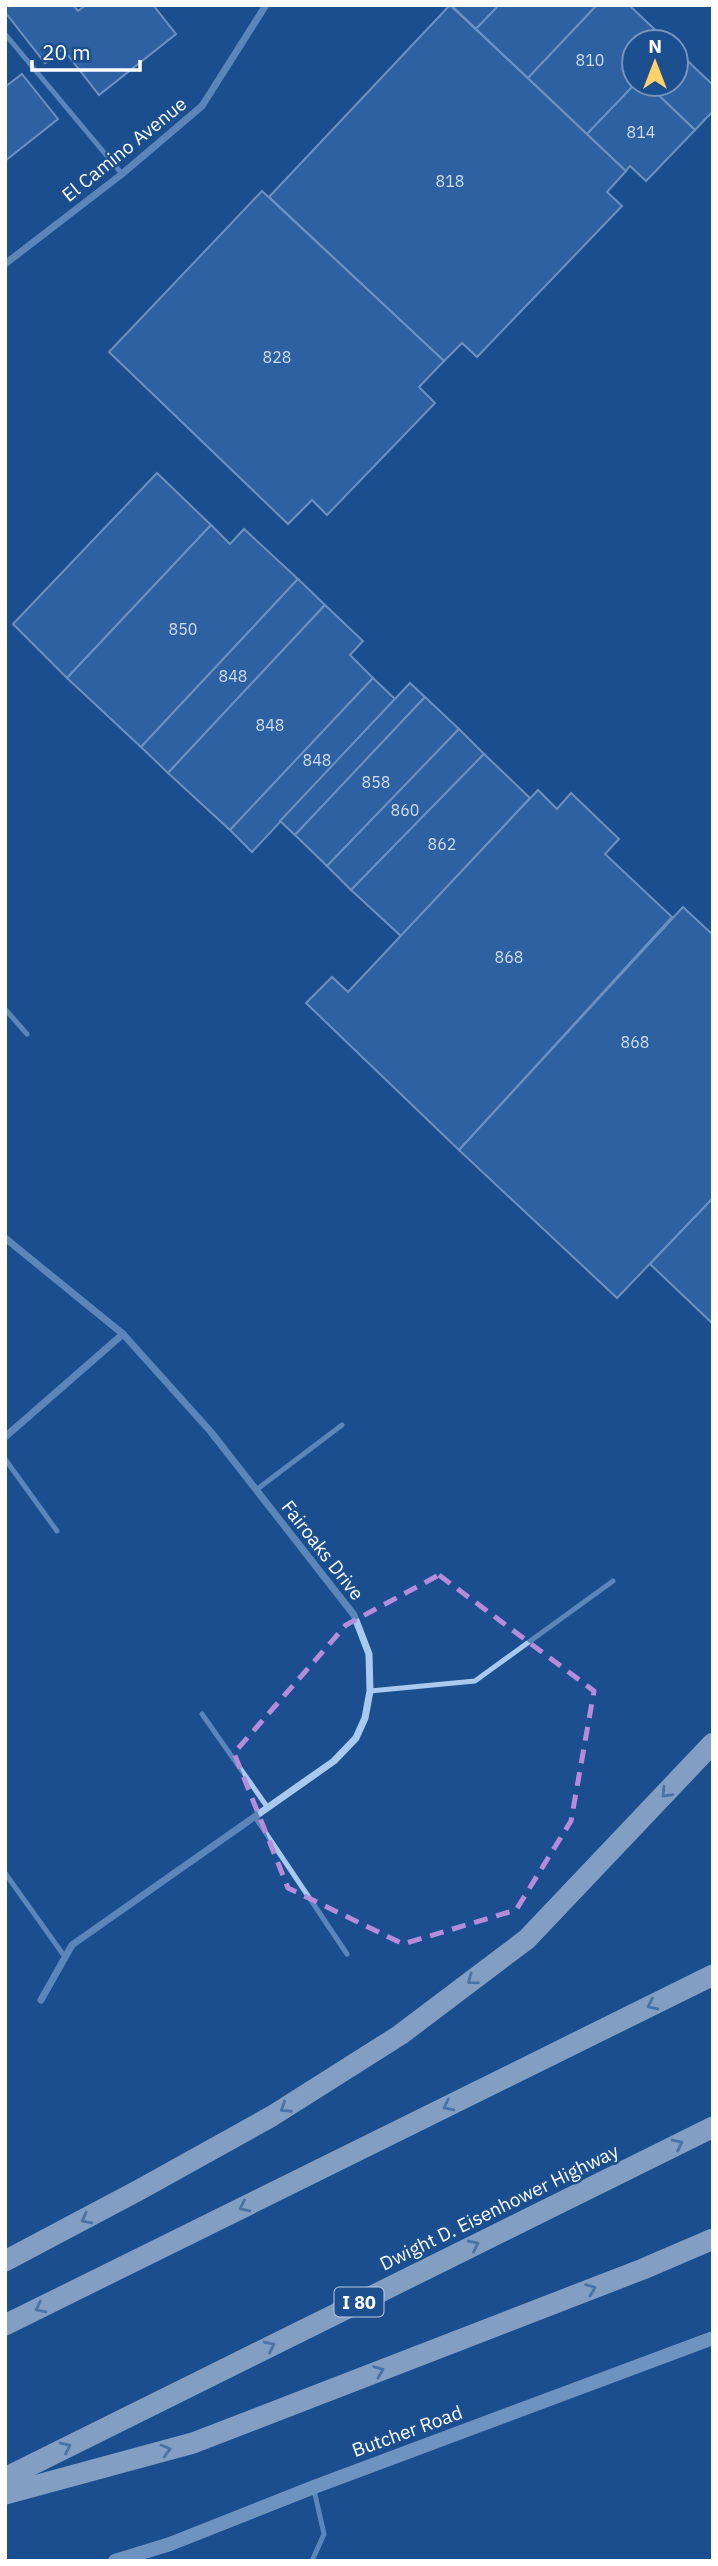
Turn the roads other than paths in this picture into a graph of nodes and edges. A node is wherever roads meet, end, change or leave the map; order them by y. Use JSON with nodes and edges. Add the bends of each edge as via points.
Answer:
{"nodes":[{"id":1,"x":266,"y":5,"type":"edge"},
{"id":2,"x":5,"y":34,"type":"edge"},
{"id":3,"x":122,"y":174,"type":"junction"},
{"id":4,"x":5,"y":264,"type":"edge"},
{"id":5,"x":5,"y":1009,"type":"edge"},
{"id":6,"x":27,"y":1034,"type":"dead end"},
{"id":7,"x":5,"y":1238,"type":"edge"},
{"id":8,"x":123,"y":1335,"type":"junction"},
{"id":9,"x":342,"y":1425,"type":"dead end"},
{"id":10,"x":5,"y":1437,"type":"edge"},
{"id":11,"x":5,"y":1459,"type":"edge"},
{"id":12,"x":256,"y":1490,"type":"junction"},
{"id":13,"x":57,"y":1531,"type":"dead end"},
{"id":14,"x":613,"y":1581,"type":"dead end"},
{"id":15,"x":370,"y":1691,"type":"junction"},
{"id":16,"x":202,"y":1714,"type":"dead end"},
{"id":17,"x":713,"y":1744,"type":"edge"},
{"id":18,"x":268,"y":1808,"type":"junction"},
{"id":19,"x":255,"y":1817,"type":"junction"},
{"id":20,"x":5,"y":1873,"type":"edge"},
{"id":21,"x":347,"y":1954,"type":"dead end"},
{"id":22,"x":65,"y":1957,"type":"junction"},
{"id":23,"x":713,"y":1975,"type":"edge"},
{"id":24,"x":41,"y":2000,"type":"dead end"},
{"id":25,"x":713,"y":2127,"type":"edge"},
{"id":26,"x":713,"y":2239,"type":"edge"},
{"id":27,"x":5,"y":2261,"type":"edge"},
{"id":28,"x":5,"y":2325,"type":"edge"},
{"id":29,"x":713,"y":2338,"type":"edge"},
{"id":30,"x":5,"y":2478,"type":"edge"},
{"id":31,"x":314,"y":2487,"type":"junction"},
{"id":32,"x":5,"y":2494,"type":"edge"},
{"id":33,"x":115,"y":2561,"type":"edge"},
{"id":34,"x":312,"y":2561,"type":"edge"}],
"edges":[{"from":1,"to":3,"type":"street","name":"El Camino Avenue","via":[[202,106]]},
{"from":2,"to":3,"type":"lane"},
{"from":3,"to":4,"type":"street","name":"El Camino Avenue"},
{"from":5,"to":6,"type":"lane"},
{"from":7,"to":8,"type":"street","name":"Fairoaks Drive"},
{"from":8,"to":10,"type":"street"},
{"from":8,"to":12,"type":"street","name":"Fairoaks Drive","via":[[211,1432]]},
{"from":9,"to":12,"type":"lane"},
{"from":11,"to":13,"type":"lane"},
{"from":12,"to":15,"type":"street","name":"Fairoaks Drive","via":[[354,1615],[369,1654]]},
{"from":14,"to":15,"type":"lane","via":[[475,1681]]},
{"from":15,"to":18,"type":"street","name":"Fairoaks Drive","via":[[356,1738],[334,1761]]},
{"from":16,"to":18,"type":"lane"},
{"from":17,"to":27,"type":"highway","one_way":true,"via":[[527,1939],[400,2035],[260,2123]]},
{"from":18,"to":19,"type":"street","name":"Fairoaks Drive"},
{"from":19,"to":21,"type":"lane"},
{"from":19,"to":22,"type":"street","name":"Fairoaks Drive","via":[[72,1945]]},
{"from":20,"to":22,"type":"lane"},
{"from":22,"to":24,"type":"street","name":"Fairoaks Drive"},
{"from":23,"to":28,"type":"highway","one_way":true},
{"from":30,"to":25,"type":"highway","name":"Dwight D. Eisenhower Highway","number":"I 80","one_way":true},
{"from":32,"to":26,"type":"highway","one_way":true,"via":[[193,2443]]},
{"from":29,"to":31,"type":"street","name":"Butcher Road"},
{"from":31,"to":33,"type":"street","name":"Butcher Road"},
{"from":31,"to":34,"type":"lane","via":[[324,2534]]}]}
